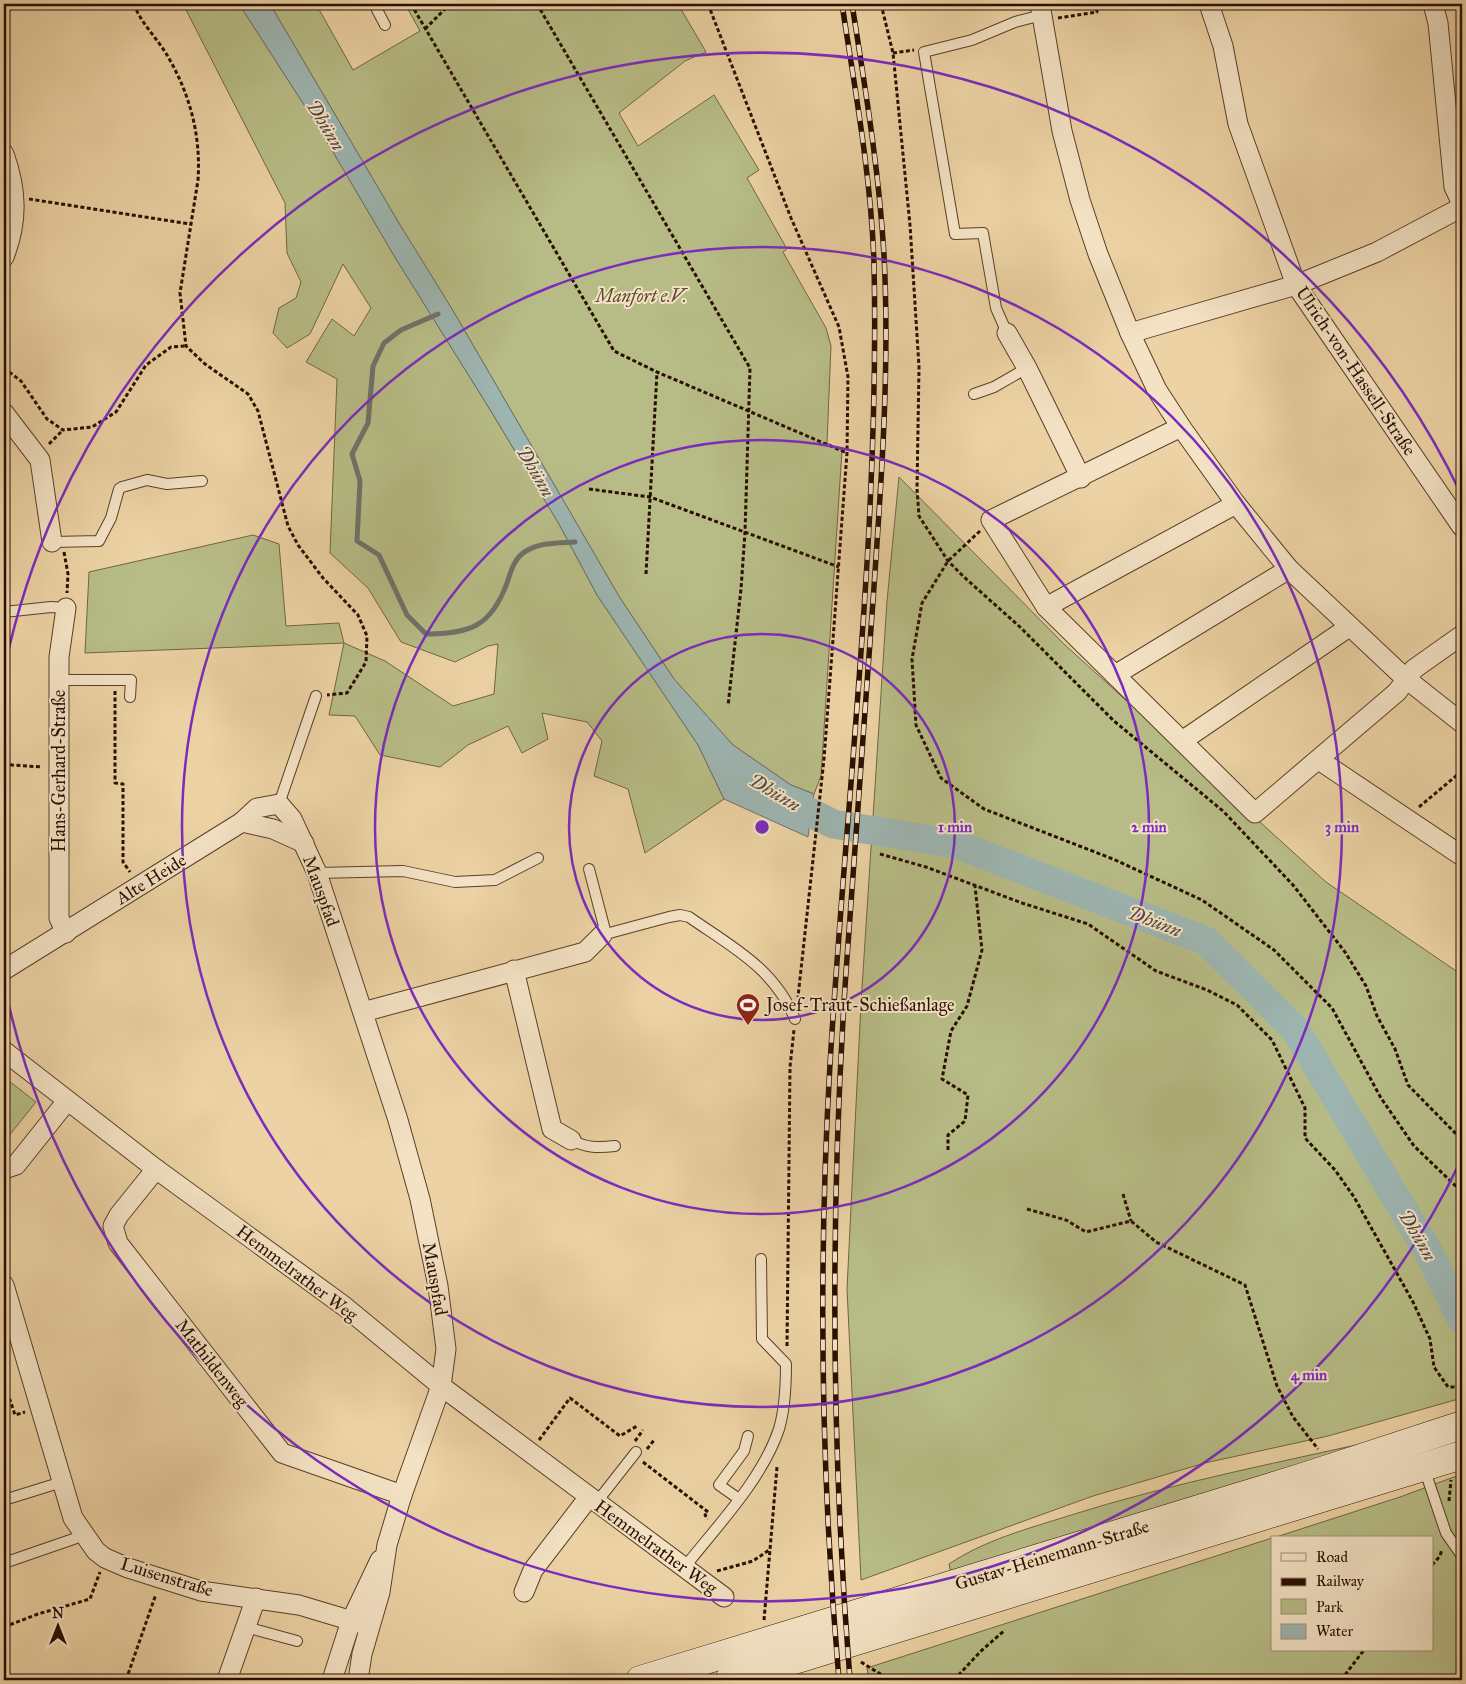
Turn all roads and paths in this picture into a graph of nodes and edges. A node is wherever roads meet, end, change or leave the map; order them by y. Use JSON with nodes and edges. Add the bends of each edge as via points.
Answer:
{"nodes":[{"id":1,"x":134,"y":4,"type":"edge"},
{"id":2,"x":374,"y":4,"type":"edge"},
{"id":3,"x":411,"y":4,"type":"edge"},
{"id":4,"x":450,"y":4,"type":"edge"},
{"id":5,"x":537,"y":4,"type":"edge"},
{"id":6,"x":708,"y":4,"type":"edge"},
{"id":7,"x":881,"y":4,"type":"edge"},
{"id":8,"x":1096,"y":4,"type":"edge"},
{"id":9,"x":1209,"y":4,"type":"edge"},
{"id":10,"x":1432,"y":4,"type":"edge"},
{"id":11,"x":1047,"y":12,"type":"edge"},
{"id":12,"x":385,"y":25,"type":"dead end"},
{"id":13,"x":425,"y":29,"type":"junction"},
{"id":14,"x":924,"y":52,"type":"junction"},
{"id":15,"x":893,"y":53,"type":"junction"},
{"id":16,"x":4,"y":154,"type":"edge"},
{"id":17,"x":15,"y":198,"type":"junction"},
{"id":18,"x":1462,"y":206,"type":"edge"},
{"id":19,"x":190,"y":224,"type":"junction"},
{"id":20,"x":4,"y":257,"type":"edge"},
{"id":21,"x":1296,"y":285,"type":"junction"},
{"id":22,"x":1007,"y":332,"type":"joint"},
{"id":23,"x":1130,"y":333,"type":"junction"},
{"id":24,"x":186,"y":346,"type":"junction"},
{"id":25,"x":4,"y":368,"type":"edge"},
{"id":26,"x":1027,"y":368,"type":"junction"},
{"id":27,"x":657,"y":372,"type":"junction"},
{"id":28,"x":974,"y":394,"type":"dead end"},
{"id":29,"x":750,"y":412,"type":"junction"},
{"id":30,"x":4,"y":413,"type":"edge"},
{"id":31,"x":1181,"y":427,"type":"junction"},
{"id":32,"x":847,"y":453,"type":"junction"},
{"id":33,"x":1081,"y":478,"type":"junction"},
{"id":34,"x":202,"y":481,"type":"dead end"},
{"id":35,"x":589,"y":489,"type":"dead end"},
{"id":36,"x":650,"y":497,"type":"junction"},
{"id":37,"x":1236,"y":504,"type":"junction"},
{"id":38,"x":991,"y":520,"type":"junction"},
{"id":39,"x":1462,"y":527,"type":"edge"},
{"id":40,"x":745,"y":532,"type":"junction"},
{"id":41,"x":52,"y":542,"type":"junction"},
{"id":42,"x":948,"y":561,"type":"junction"},
{"id":43,"x":839,"y":567,"type":"junction"},
{"id":44,"x":1289,"y":569,"type":"junction"},
{"id":45,"x":646,"y":574,"type":"dead end"},
{"id":46,"x":1046,"y":607,"type":"junction"},
{"id":47,"x":66,"y":608,"type":"junction"},
{"id":48,"x":4,"y":612,"type":"edge"},
{"id":49,"x":1349,"y":627,"type":"junction"},
{"id":50,"x":1462,"y":635,"type":"edge"},
{"id":51,"x":1115,"y":675,"type":"junction"},
{"id":52,"x":1405,"y":678,"type":"junction"},
{"id":53,"x":59,"y":680,"type":"junction"},
{"id":54,"x":115,"y":686,"type":"dead end"},
{"id":55,"x":316,"y":696,"type":"joint"},
{"id":56,"x":130,"y":697,"type":"dead end"},
{"id":57,"x":728,"y":706,"type":"dead end"},
{"id":58,"x":1462,"y":723,"type":"edge"},
{"id":59,"x":1182,"y":741,"type":"junction"},
{"id":60,"x":1319,"y":760,"type":"junction"},
{"id":61,"x":4,"y":762,"type":"edge"},
{"id":62,"x":59,"y":768,"type":"junction"},
{"id":63,"x":1462,"y":771,"type":"edge"},
{"id":64,"x":278,"y":804,"type":"junction"},
{"id":65,"x":1406,"y":818,"type":"junction"},
{"id":66,"x":242,"y":822,"type":"junction"},
{"id":67,"x":304,"y":843,"type":"junction"},
{"id":68,"x":880,"y":854,"type":"dead end"},
{"id":69,"x":1462,"y":856,"type":"edge"},
{"id":70,"x":538,"y":858,"type":"dead end"},
{"id":71,"x":589,"y":869,"type":"dead end"},
{"id":72,"x":317,"y":873,"type":"junction"},
{"id":73,"x":139,"y":886,"type":"junction"},
{"id":74,"x":975,"y":886,"type":"junction"},
{"id":75,"x":66,"y":933,"type":"junction"},
{"id":76,"x":604,"y":935,"type":"junction"},
{"id":77,"x":4,"y":970,"type":"edge"},
{"id":78,"x":514,"y":970,"type":"junction"},
{"id":79,"x":363,"y":1012,"type":"junction"},
{"id":80,"x":795,"y":1019,"type":"junction"},
{"id":81,"x":4,"y":1051,"type":"edge"},
{"id":82,"x":67,"y":1101,"type":"junction"},
{"id":83,"x":571,"y":1140,"type":"joint"},
{"id":84,"x":1462,"y":1140,"type":"edge"},
{"id":85,"x":615,"y":1146,"type":"dead end"},
{"id":86,"x":948,"y":1150,"type":"dead end"},
{"id":87,"x":4,"y":1169,"type":"edge"},
{"id":88,"x":156,"y":1169,"type":"junction"},
{"id":89,"x":1462,"y":1192,"type":"edge"},
{"id":90,"x":1123,"y":1194,"type":"dead end"},
{"id":91,"x":1027,"y":1209,"type":"dead end"},
{"id":92,"x":1131,"y":1221,"type":"junction"},
{"id":93,"x":761,"y":1258,"type":"dead end"},
{"id":94,"x":4,"y":1285,"type":"edge"},
{"id":95,"x":786,"y":1364,"type":"junction"},
{"id":96,"x":441,"y":1386,"type":"junction"},
{"id":97,"x":1462,"y":1387,"type":"edge"},
{"id":98,"x":4,"y":1394,"type":"edge"},
{"id":99,"x":40,"y":1408,"type":"junction"},
{"id":100,"x":637,"y":1426,"type":"dead end"},
{"id":101,"x":1459,"y":1427,"type":"edge"},
{"id":102,"x":748,"y":1436,"type":"dead end"},
{"id":103,"x":1318,"y":1449,"type":"dead end"},
{"id":104,"x":529,"y":1452,"type":"junction"},
{"id":105,"x":1462,"y":1455,"type":"edge"},
{"id":106,"x":638,"y":1456,"type":"joint"},
{"id":107,"x":778,"y":1462,"type":"dead end"},
{"id":108,"x":1424,"y":1467,"type":"junction"},
{"id":109,"x":62,"y":1482,"type":"junction"},
{"id":110,"x":402,"y":1495,"type":"junction"},
{"id":111,"x":739,"y":1499,"type":"junction"},
{"id":112,"x":4,"y":1500,"type":"edge"},
{"id":113,"x":592,"y":1500,"type":"junction"},
{"id":114,"x":716,"y":1526,"type":"junction"},
{"id":115,"x":85,"y":1535,"type":"junction"},
{"id":116,"x":387,"y":1545,"type":"junction"},
{"id":117,"x":769,"y":1550,"type":"junction"},
{"id":118,"x":1462,"y":1556,"type":"edge"},
{"id":119,"x":105,"y":1558,"type":"junction"},
{"id":120,"x":4,"y":1563,"type":"edge"},
{"id":121,"x":689,"y":1572,"type":"junction"},
{"id":122,"x":162,"y":1579,"type":"junction"},
{"id":123,"x":524,"y":1592,"type":"dead end"},
{"id":124,"x":724,"y":1597,"type":"dead end"},
{"id":125,"x":256,"y":1598,"type":"junction"},
{"id":126,"x":351,"y":1621,"type":"junction"},
{"id":127,"x":369,"y":1626,"type":"junction"},
{"id":128,"x":4,"y":1627,"type":"edge"},
{"id":129,"x":246,"y":1627,"type":"junction"},
{"id":130,"x":764,"y":1628,"type":"dead end"},
{"id":131,"x":1005,"y":1630,"type":"dead end"},
{"id":132,"x":297,"y":1641,"type":"dead end"},
{"id":133,"x":1362,"y":1652,"type":"edge"},
{"id":134,"x":856,"y":1659,"type":"dead end"},
{"id":135,"x":126,"y":1680,"type":"edge"},
{"id":136,"x":227,"y":1680,"type":"edge"},
{"id":137,"x":332,"y":1680,"type":"edge"},
{"id":138,"x":358,"y":1680,"type":"edge"},
{"id":139,"x":640,"y":1680,"type":"edge"},
{"id":140,"x":729,"y":1680,"type":"edge"},
{"id":141,"x":890,"y":1680,"type":"edge"},
{"id":142,"x":954,"y":1680,"type":"edge"},
{"id":143,"x":1341,"y":1680,"type":"edge"}],
"edges":[{"from":1,"to":19,"type":"path","via":[[180,78],[196,123],[199,163]]},
{"from":2,"to":12,"type":"lane"},
{"from":3,"to":13,"type":"path"},
{"from":4,"to":13,"type":"path"},
{"from":5,"to":29,"type":"path","via":[[750,368]]},
{"from":6,"to":32,"type":"path","via":[[791,218],[840,327],[848,377]]},
{"from":7,"to":15,"type":"path"},
{"from":8,"to":11,"type":"path","via":[[1097,12]]},
{"from":9,"to":21,"type":"street","name":"Ulrich-von-Hassell-Straße","via":[[1223,46],[1238,124]]},
{"from":10,"to":18,"type":"street","via":[[1438,22],[1454,187]]},
{"from":11,"to":14,"type":"lane","via":[[972,40]]},
{"from":11,"to":23,"type":"street","via":[[1062,131],[1098,254]]},
{"from":13,"to":27,"type":"path","via":[[614,351]]},
{"from":14,"to":15,"type":"path","via":[[910,49]]},
{"from":14,"to":22,"type":"lane","via":[[955,234],[983,233],[996,308]]},
{"from":15,"to":42,"type":"path","via":[[910,225],[919,368],[919,516]]},
{"from":16,"to":17,"type":"street"},
{"from":17,"to":19,"type":"path"},
{"from":17,"to":20,"type":"street","via":[[12,235]]},
{"from":18,"to":21,"type":"street","via":[[1377,252]]},
{"from":19,"to":24,"type":"path","via":[[180,293]]},
{"from":21,"to":23,"type":"street"},
{"from":21,"to":39,"type":"street","name":"Ulrich-von-Hassell-Straße"},
{"from":22,"to":26,"type":"street"},
{"from":23,"to":31,"type":"street","via":[[1157,390]]},
{"from":24,"to":25,"type":"path","via":[[171,347],[146,364],[116,412],[92,428],[63,430],[47,419],[21,382]]},
{"from":24,"to":55,"type":"path","via":[[205,364],[248,394],[258,411],[288,526],[298,545],[358,615],[367,636],[366,662],[347,693]]},
{"from":26,"to":28,"type":"lane","via":[[994,387]]},
{"from":26,"to":33,"type":"street"},
{"from":27,"to":29,"type":"path"},
{"from":27,"to":36,"type":"path"},
{"from":29,"to":32,"type":"path"},
{"from":29,"to":40,"type":"path"},
{"from":30,"to":41,"type":"street","via":[[40,460]]},
{"from":31,"to":33,"type":"street"},
{"from":31,"to":37,"type":"street"},
{"from":32,"to":43,"type":"path"},
{"from":33,"to":38,"type":"street"},
{"from":34,"to":41,"type":"lane","via":[[167,484],[147,480],[122,487],[99,541]]},
{"from":35,"to":36,"type":"path"},
{"from":36,"to":40,"type":"path"},
{"from":36,"to":45,"type":"path"},
{"from":37,"to":44,"type":"street"},
{"from":37,"to":46,"type":"street"},
{"from":38,"to":42,"type":"path"},
{"from":38,"to":46,"type":"street"},
{"from":40,"to":43,"type":"path"},
{"from":40,"to":57,"type":"path"},
{"from":41,"to":47,"type":"path","via":[[63,552],[68,574]]},
{"from":42,"to":84,"type":"path","via":[[1114,721],[1223,811],[1293,885],[1345,952],[1366,986],[1408,1085]]},
{"from":42,"to":89,"type":"path","via":[[922,603],[912,659],[916,725],[941,778],[984,809],[1113,859],[1202,900],[1274,950],[1332,1008],[1382,1098],[1414,1146]]},
{"from":43,"to":80,"type":"path","via":[[824,760]]},
{"from":44,"to":49,"type":"street"},
{"from":44,"to":51,"type":"street"},
{"from":46,"to":51,"type":"street"},
{"from":47,"to":48,"type":"lane"},
{"from":47,"to":53,"type":"street","name":"Hans-Gerhard-Straße"},
{"from":49,"to":52,"type":"street"},
{"from":49,"to":59,"type":"street"},
{"from":50,"to":52,"type":"street","via":[[1414,668]]},
{"from":51,"to":59,"type":"street"},
{"from":52,"to":58,"type":"street"},
{"from":52,"to":60,"type":"street","via":[[1397,692]]},
{"from":53,"to":56,"type":"lane","via":[[131,680]]},
{"from":53,"to":62,"type":"street","name":"Hans-Gerhard-Straße"},
{"from":54,"to":73,"type":"path","via":[[115,783],[124,784],[123,862]]},
{"from":55,"to":64,"type":"lane"},
{"from":59,"to":60,"type":"street","via":[[1255,813]]},
{"from":60,"to":65,"type":"street"},
{"from":61,"to":62,"type":"path"},
{"from":62,"to":75,"type":"street","name":"Hans-Gerhard-Straße","via":[[59,918]]},
{"from":63,"to":65,"type":"path"},
{"from":64,"to":66,"type":"street","via":[[257,808]]},
{"from":64,"to":67,"type":"street","name":"Mauspfad","via":[[292,820]]},
{"from":65,"to":69,"type":"street"},
{"from":66,"to":67,"type":"street","via":[[273,829]]},
{"from":66,"to":73,"type":"street","name":"Alte Heide"},
{"from":67,"to":72,"type":"street","name":"Mauspfad"},
{"from":68,"to":74,"type":"path"},
{"from":70,"to":72,"type":"lane","via":[[495,880],[456,882],[403,871]]},
{"from":71,"to":76,"type":"lane"},
{"from":72,"to":79,"type":"street","name":"Mauspfad"},
{"from":73,"to":75,"type":"street","name":"Alte Heide"},
{"from":74,"to":86,"type":"path","via":[[982,950],[967,1006],[951,1031],[942,1079],[968,1095],[964,1120],[948,1134]]},
{"from":74,"to":97,"type":"path","via":[[1088,924],[1156,972],[1207,990],[1237,1005],[1272,1040],[1305,1108],[1305,1138],[1335,1170],[1354,1197],[1400,1278],[1430,1339],[1434,1367],[1448,1387]]},
{"from":75,"to":77,"type":"street","name":"Alte Heide"},
{"from":76,"to":78,"type":"street","via":[[584,952]]},
{"from":76,"to":80,"type":"lane","via":[[669,917],[689,917],[765,971],[779,988]]},
{"from":78,"to":79,"type":"street"},
{"from":78,"to":83,"type":"street","via":[[552,1129]]},
{"from":79,"to":96,"type":"street","name":"Mauspfad","via":[[398,1120],[422,1209],[438,1286],[446,1350]]},
{"from":80,"to":95,"type":"path","via":[[790,1067]]},
{"from":81,"to":82,"type":"street","name":"Hemmelrather Weg"},
{"from":82,"to":87,"type":"street","via":[[16,1165]]},
{"from":82,"to":88,"type":"street","name":"Hemmelrather Weg"},
{"from":83,"to":85,"type":"lane","via":[[595,1148]]},
{"from":88,"to":96,"type":"street","name":"Hemmelrather Weg","via":[[344,1306]]},
{"from":88,"to":110,"type":"street","name":"Mathildenweg","via":[[118,1215],[113,1226],[118,1243],[282,1452]]},
{"from":90,"to":92,"type":"path"},
{"from":91,"to":92,"type":"path","via":[[1066,1220],[1086,1232]]},
{"from":92,"to":103,"type":"path","via":[[1156,1242],[1245,1285],[1277,1386],[1293,1417]]},
{"from":93,"to":95,"type":"lane","via":[[762,1339]]},
{"from":94,"to":99,"type":"street","name":"Luisenstraße"},
{"from":95,"to":111,"type":"lane","via":[[779,1429]]},
{"from":96,"to":104,"type":"street","name":"Hemmelrather Weg"},
{"from":96,"to":110,"type":"street","name":"Mauspfad"},
{"from":98,"to":99,"type":"path","via":[[10,1400],[15,1415]]},
{"from":99,"to":109,"type":"street","name":"Luisenstraße"},
{"from":100,"to":104,"type":"path","via":[[620,1436],[570,1398]]},
{"from":101,"to":139,"type":"main road","name":"Gustav-Heinemann-Straße","via":[[1297,1480]]},
{"from":102,"to":111,"type":"lane","via":[[744,1451],[718,1484]]},
{"from":104,"to":113,"type":"street","name":"Hemmelrather Weg"},
{"from":105,"to":108,"type":"main road","name":"Gustav-Heinemann-Straße"},
{"from":106,"to":113,"type":"lane"},
{"from":106,"to":114,"type":"path","via":[[708,1512],[705,1516]]},
{"from":107,"to":117,"type":"path"},
{"from":108,"to":118,"type":"lane","via":[[1446,1533]]},
{"from":108,"to":140,"type":"main road","name":"Gustav-Heinemann-Straße"},
{"from":109,"to":112,"type":"lane"},
{"from":109,"to":115,"type":"street","name":"Luisenstraße","via":[[73,1518]]},
{"from":110,"to":116,"type":"street","name":"Mauspfad"},
{"from":111,"to":114,"type":"lane"},
{"from":113,"to":121,"type":"street","name":"Hemmelrather Weg"},
{"from":113,"to":123,"type":"street","name":"Hemmelrather Weg","via":[[533,1570]]},
{"from":114,"to":121,"type":"lane"},
{"from":115,"to":119,"type":"street","name":"Luisenstraße"},
{"from":115,"to":120,"type":"lane"},
{"from":116,"to":126,"type":"street","name":"Mauspfad"},
{"from":116,"to":127,"type":"street","name":"Mauspfad","via":[[380,1592]]},
{"from":117,"to":121,"type":"path","via":[[753,1561],[735,1567]]},
{"from":117,"to":130,"type":"path"},
{"from":119,"to":122,"type":"street","name":"Luisenstraße"},
{"from":119,"to":128,"type":"path","via":[[90,1599]]},
{"from":121,"to":124,"type":"street","name":"Hemmelrather Weg"},
{"from":122,"to":125,"type":"street","name":"Luisenstraße","via":[[201,1591]]},
{"from":122,"to":135,"type":"path"},
{"from":125,"to":126,"type":"street","name":"Luisenstraße","via":[[299,1605]]},
{"from":125,"to":129,"type":"street"},
{"from":126,"to":127,"type":"street","name":"Luisenstraße"},
{"from":126,"to":137,"type":"street","name":"Mauspfad"},
{"from":127,"to":138,"type":"street","name":"Mauspfad"},
{"from":129,"to":132,"type":"lane"},
{"from":129,"to":136,"type":"street"},
{"from":131,"to":142,"type":"path"},
{"from":133,"to":143,"type":"path"},
{"from":134,"to":141,"type":"path"}]}
